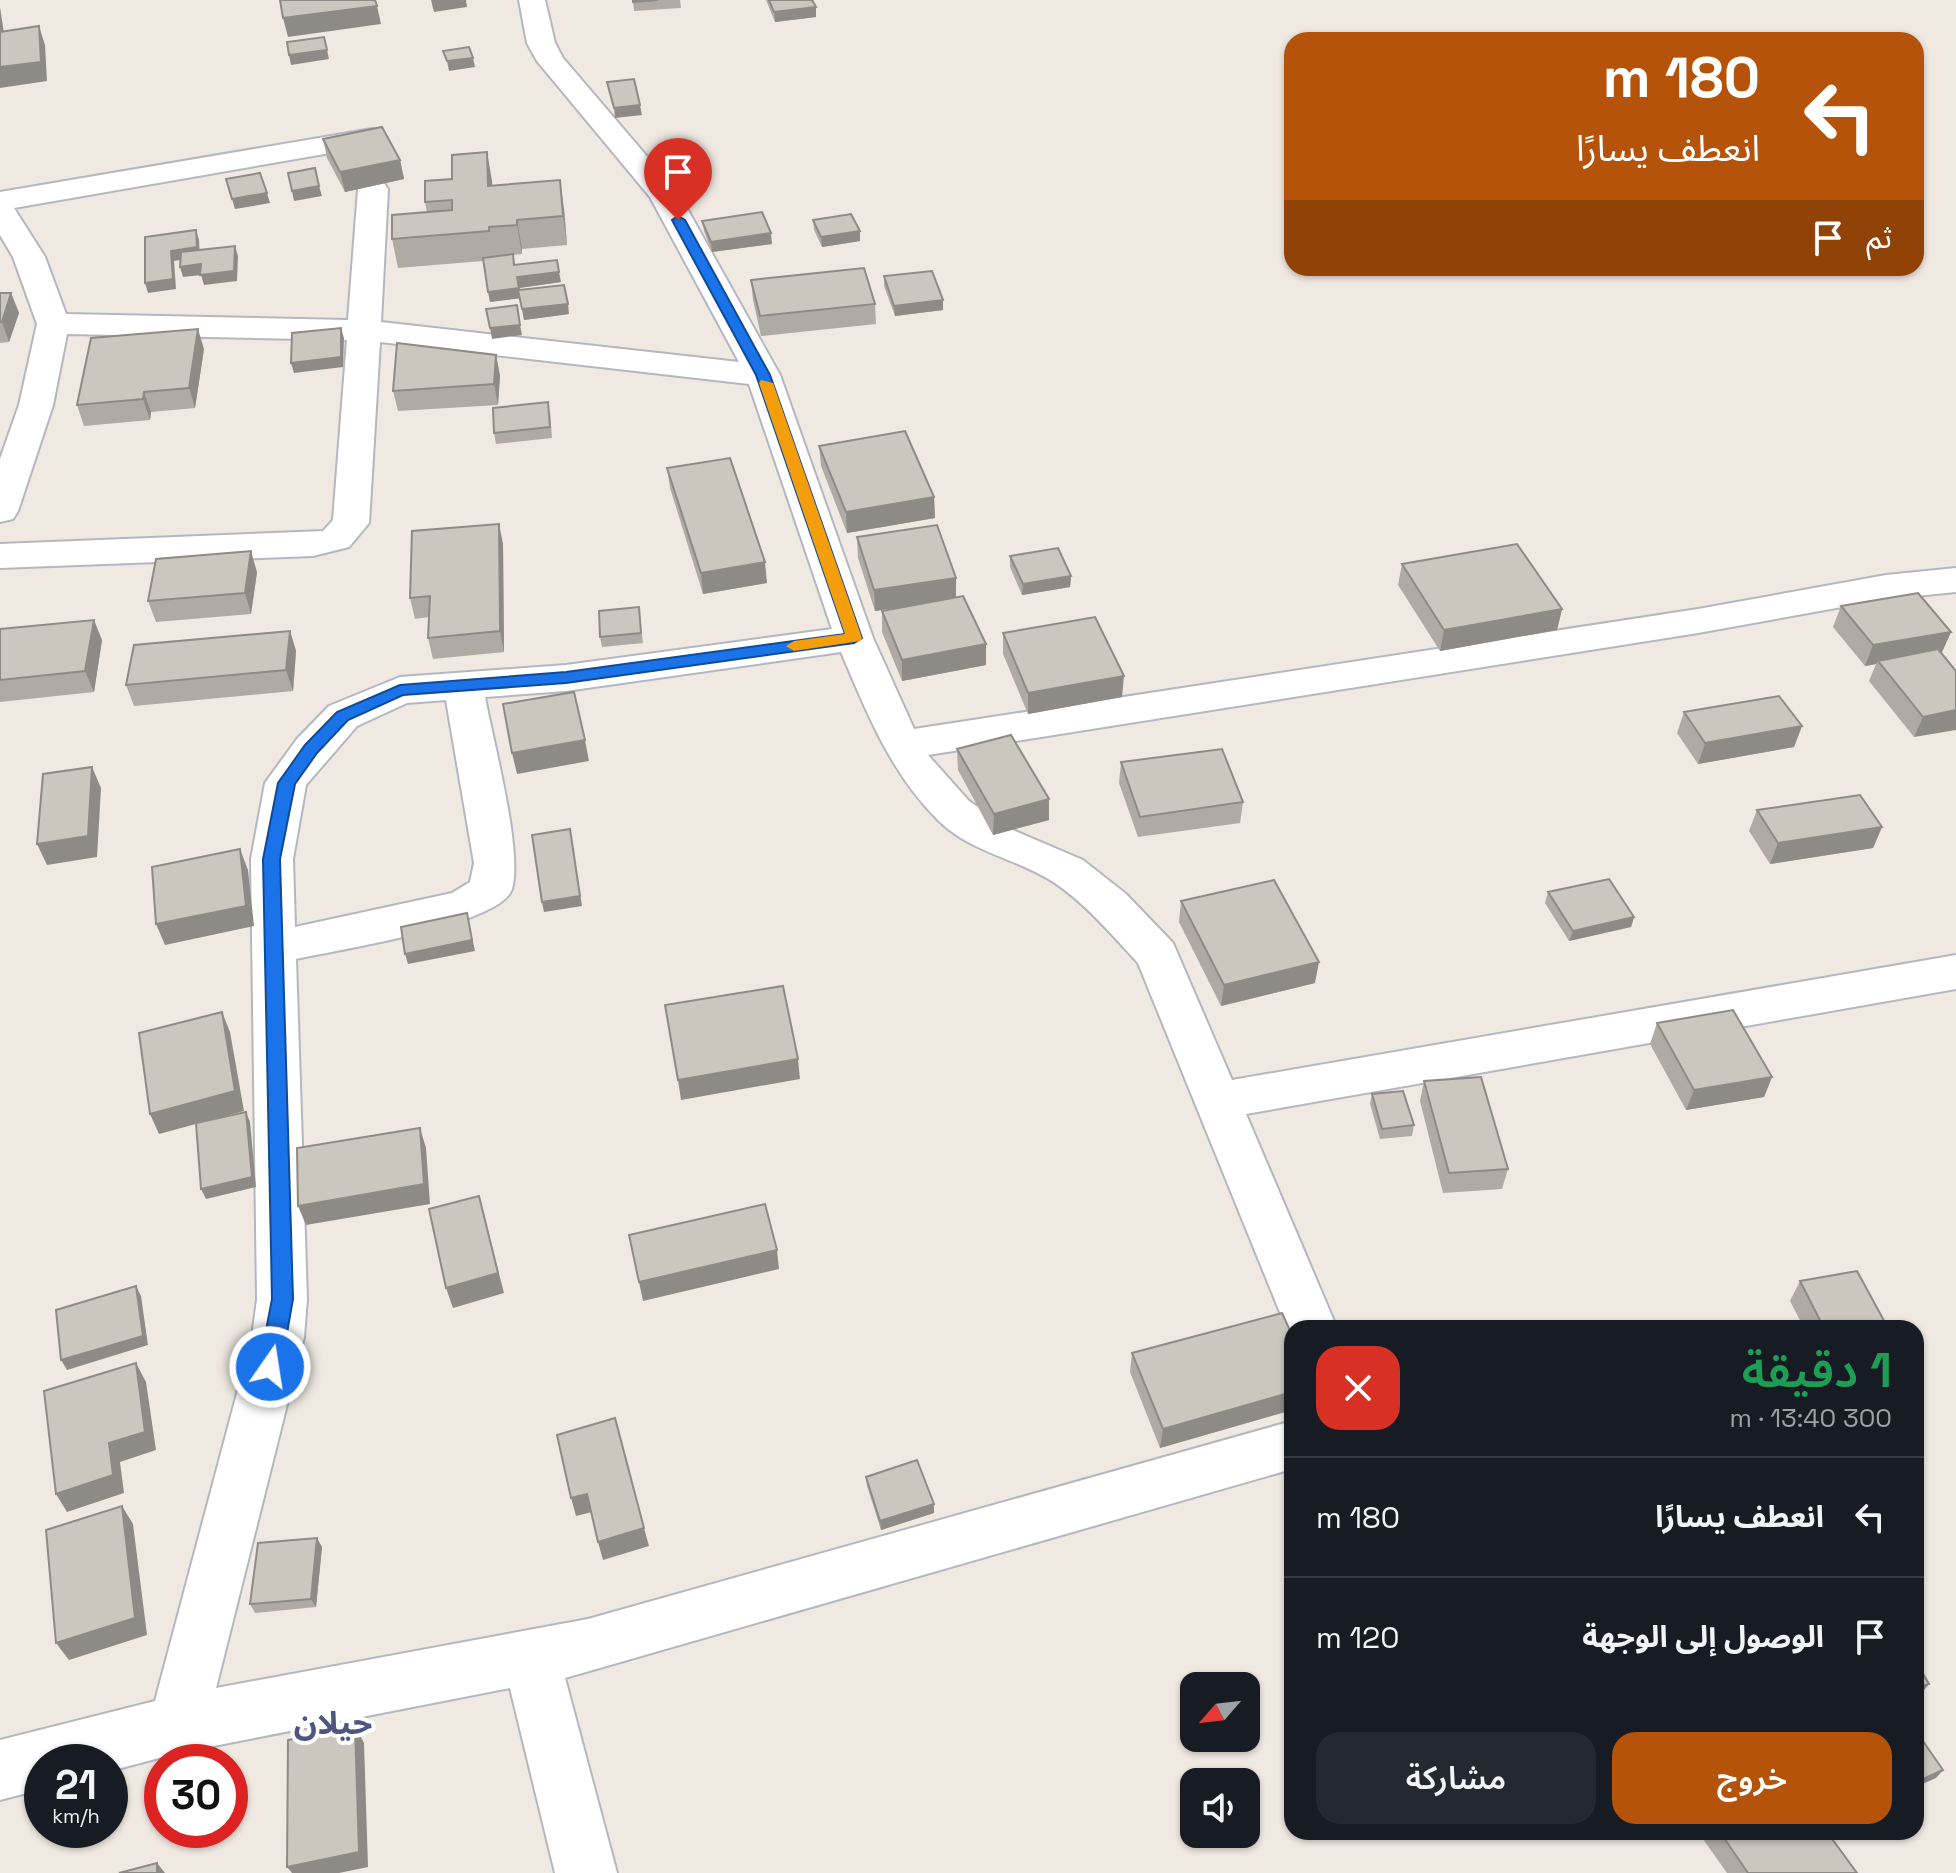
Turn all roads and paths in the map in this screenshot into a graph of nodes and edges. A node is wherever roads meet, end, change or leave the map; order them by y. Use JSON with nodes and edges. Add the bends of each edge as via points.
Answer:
{"nodes":[{"id":1,"x":532,"y":0,"type":"edge"},
{"id":2,"x":372,"y":138,"type":"edge"},
{"id":3,"x":373,"y":189,"type":"edge"},
{"id":4,"x":0,"y":201,"type":"edge"},
{"id":5,"x":0,"y":209,"type":"edge"},
{"id":6,"x":53,"y":324,"type":"junction"},
{"id":7,"x":364,"y":330,"type":"junction"},
{"id":8,"x":763,"y":375,"type":"junction"},
{"id":9,"x":0,"y":511,"type":"edge"},
{"id":10,"x":0,"y":556,"type":"edge"},
{"id":11,"x":1956,"y":580,"type":"edge"},
{"id":12,"x":854,"y":638,"type":"junction"},
{"id":13,"x":463,"y":685,"type":"junction"},
{"id":14,"x":901,"y":745,"type":"junction"},
{"id":15,"x":273,"y":948,"type":"junction"},
{"id":16,"x":1956,"y":972,"type":"edge"},
{"id":17,"x":1217,"y":1101,"type":"junction"},
{"id":18,"x":1308,"y":1320,"type":"edge"},
{"id":19,"x":1284,"y":1447,"type":"edge"},
{"id":20,"x":531,"y":1658,"type":"junction"},
{"id":21,"x":178,"y":1724,"type":"junction"},
{"id":22,"x":0,"y":1770,"type":"edge"},
{"id":23,"x":586,"y":1873,"type":"edge"}],
"edges":[{"from":1,"to":8,"type":"street","via":[[541,43],[551,61],[664,194]]},
{"from":2,"to":4,"type":"street"},
{"from":3,"to":7,"type":"street"},
{"from":5,"to":6,"type":"street","via":[[29,257]]},
{"from":6,"to":7,"type":"street"},
{"from":6,"to":9,"type":"street","via":[[36,405]]},
{"from":7,"to":8,"type":"street"},
{"from":7,"to":10,"type":"street","via":[[351,523],[336,539],[313,545]]},
{"from":8,"to":12,"type":"street"},
{"from":11,"to":14,"type":"street"},
{"from":12,"to":13,"type":"street","via":[[566,678]]},
{"from":12,"to":14,"type":"street"},
{"from":13,"to":15,"type":"street","via":[[400,690],[343,716],[286,783],[272,859]]},
{"from":13,"to":15,"type":"street","via":[[495,863],[490,891],[463,906]]},
{"from":14,"to":17,"type":"street","via":[[954,811],[993,839],[1068,871],[1111,905],[1157,955]]},
{"from":15,"to":21,"type":"street","via":[[282,1299],[278,1337]]},
{"from":16,"to":17,"type":"street"},
{"from":17,"to":18,"type":"street"},
{"from":19,"to":20,"type":"street"},
{"from":20,"to":21,"type":"street"},
{"from":20,"to":23,"type":"street"},
{"from":21,"to":22,"type":"street"}]}
